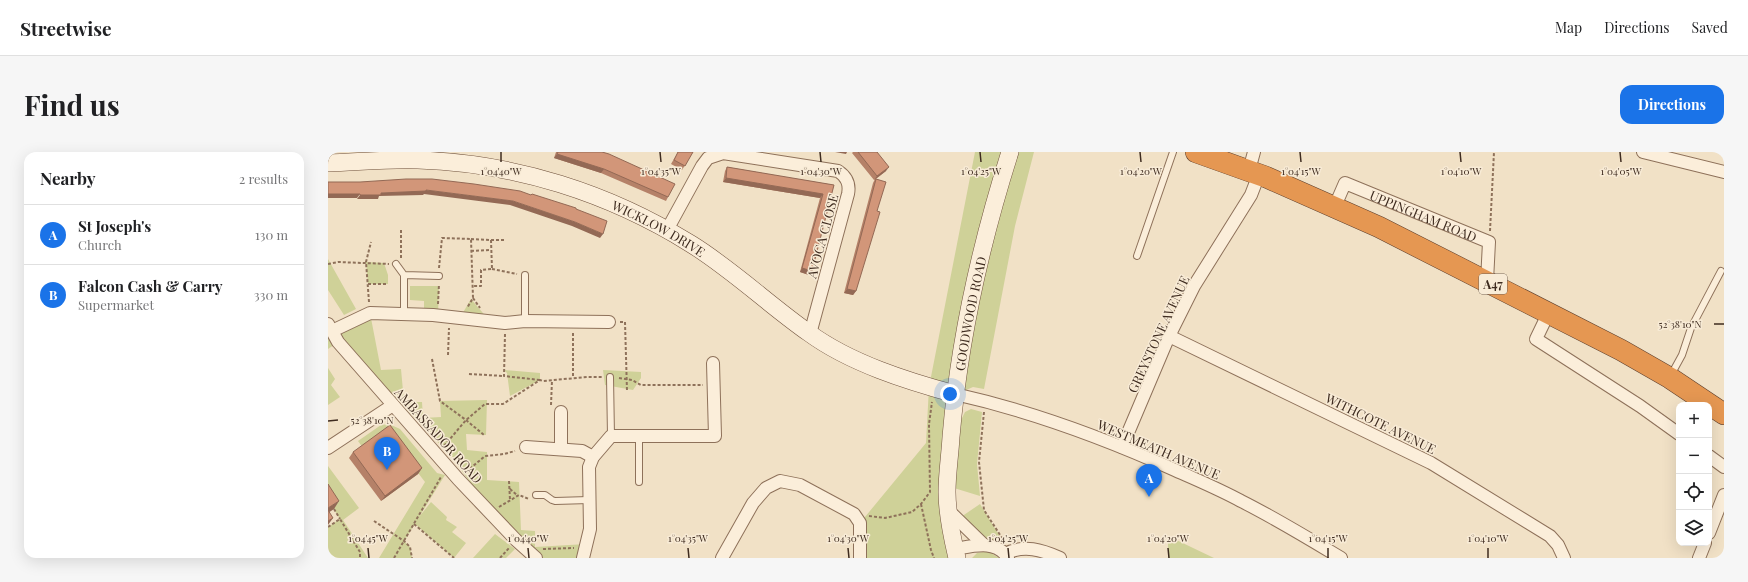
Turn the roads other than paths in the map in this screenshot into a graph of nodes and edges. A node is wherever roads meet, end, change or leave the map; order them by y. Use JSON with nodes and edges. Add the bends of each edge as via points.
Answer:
{"nodes":[{"id":1,"x":1002,"y":152,"type":"edge"},
{"id":2,"x":1010,"y":152,"type":"edge"},
{"id":3,"x":1173,"y":152,"type":"edge"},
{"id":4,"x":1196,"y":152,"type":"edge"},
{"id":5,"x":1643,"y":152,"type":"edge"},
{"id":6,"x":1254,"y":162,"type":"edge"},
{"id":7,"x":328,"y":163,"type":"edge"},
{"id":8,"x":1724,"y":172,"type":"edge"},
{"id":9,"x":998,"y":191,"type":"junction"},
{"id":10,"x":1335,"y":206,"type":"junction"},
{"id":11,"x":668,"y":230,"type":"junction"},
{"id":12,"x":1137,"y":256,"type":"dead end"},
{"id":13,"x":1721,"y":271,"type":"dead end"},
{"id":14,"x":525,"y":275,"type":"road end"},
{"id":15,"x":439,"y":276,"type":"dead end"},
{"id":16,"x":1487,"y":281,"type":"junction"},
{"id":17,"x":1548,"y":312,"type":"junction"},
{"id":18,"x":404,"y":313,"type":"junction"},
{"id":19,"x":525,"y":321,"type":"junction"},
{"id":20,"x":609,"y":322,"type":"road end"},
{"id":21,"x":330,"y":328,"type":"edge"},
{"id":22,"x":810,"y":334,"type":"junction"},
{"id":23,"x":1169,"y":336,"type":"junction"},
{"id":24,"x":713,"y":363,"type":"dead end"},
{"id":25,"x":610,"y":377,"type":"road end"},
{"id":26,"x":1670,"y":378,"type":"junction"},
{"id":27,"x":955,"y":394,"type":"junction"},
{"id":28,"x":1694,"y":400,"type":"edge"},
{"id":29,"x":393,"y":405,"type":"junction"},
{"id":30,"x":561,"y":412,"type":"road end"},
{"id":31,"x":1724,"y":414,"type":"edge"},
{"id":32,"x":1676,"y":429,"type":"edge"},
{"id":33,"x":611,"y":436,"type":"junction"},
{"id":34,"x":639,"y":436,"type":"junction"},
{"id":35,"x":526,"y":447,"type":"road end"},
{"id":36,"x":1122,"y":447,"type":"junction"},
{"id":37,"x":328,"y":448,"type":"edge"},
{"id":38,"x":561,"y":449,"type":"junction"},
{"id":39,"x":593,"y":457,"type":"junction"},
{"id":40,"x":1712,"y":458,"type":"edge"},
{"id":41,"x":1724,"y":467,"type":"edge"},
{"id":42,"x":639,"y":482,"type":"dead end"},
{"id":43,"x":536,"y":495,"type":"dead end"},
{"id":44,"x":1724,"y":495,"type":"edge"},
{"id":45,"x":589,"y":500,"type":"junction"},
{"id":46,"x":949,"y":511,"type":"junction"},
{"id":47,"x":1712,"y":525,"type":"edge"},
{"id":48,"x":984,"y":544,"type":"junction"},
{"id":49,"x":1704,"y":546,"type":"edge"},
{"id":50,"x":584,"y":553,"type":"edge"},
{"id":51,"x":956,"y":554,"type":"edge"},
{"id":52,"x":1008,"y":554,"type":"edge"},
{"id":53,"x":536,"y":558,"type":"edge"},
{"id":54,"x":722,"y":558,"type":"edge"},
{"id":55,"x":860,"y":558,"type":"edge"},
{"id":56,"x":1060,"y":558,"type":"edge"},
{"id":57,"x":1341,"y":558,"type":"edge"},
{"id":58,"x":1564,"y":558,"type":"edge"},
{"id":59,"x":1699,"y":558,"type":"edge"}],
"edges":[{"from":1,"to":9,"type":"street","name":"GOODWOOD ROAD"},
{"from":2,"to":9,"type":"street","name":"GOODWOOD ROAD"},
{"from":3,"to":12,"type":"lane"},
{"from":4,"to":6,"type":"highway","name":"UPPINGHAM ROAD","number":"A47"},
{"from":5,"to":8,"type":"street"},
{"from":6,"to":10,"type":"highway","name":"UPPINGHAM ROAD","number":"A47"},
{"from":6,"to":23,"type":"street","name":"GREYSTONE AVENUE","via":[[1256,182],[1250,199],[1194,286]]},
{"from":7,"to":11,"type":"street","name":"WICKLOW DRIVE","via":[[416,160],[497,168],[576,188]]},
{"from":9,"to":27,"type":"street","name":"GOODWOOD ROAD","via":[[969,316]]},
{"from":10,"to":16,"type":"highway","name":"UPPINGHAM ROAD","number":"A47"},
{"from":10,"to":16,"type":"street","name":"UPPINGHAM ROAD","via":[[1345,183],[1489,242]]},
{"from":11,"to":22,"type":"street","name":"WICKLOW DRIVE","via":[[716,261]]},
{"from":11,"to":22,"type":"street","name":"AVOCA CLOSE","via":[[702,166],[708,158],[718,154],[728,153],[838,171],[848,183],[848,194]]},
{"from":13,"to":26,"type":"lane","via":[[1691,328],[1682,355]]},
{"from":14,"to":19,"type":"lane"},
{"from":15,"to":18,"type":"lane","via":[[400,270]]},
{"from":16,"to":17,"type":"highway","name":"UPPINGHAM ROAD","number":"A47"},
{"from":17,"to":26,"type":"highway","name":"UPPINGHAM ROAD","number":"A47"},
{"from":17,"to":32,"type":"street","via":[[1536,339]]},
{"from":18,"to":19,"type":"street","via":[[505,323]]},
{"from":18,"to":21,"type":"street","via":[[370,313]]},
{"from":19,"to":20,"type":"street"},
{"from":21,"to":29,"type":"street","name":"AMBASSADOR ROAD","via":[[338,342]]},
{"from":22,"to":27,"type":"street","name":"WICKLOW DRIVE","via":[[867,364]]},
{"from":23,"to":36,"type":"street","name":"GREYSTONE AVENUE"},
{"from":23,"to":58,"type":"street","name":"WITHCOTE AVENUE","via":[[1431,463],[1550,536]]},
{"from":24,"to":34,"type":"street","via":[[715,436]]},
{"from":25,"to":33,"type":"lane"},
{"from":26,"to":28,"type":"highway","name":"UPPINGHAM ROAD","number":"A47"},
{"from":27,"to":36,"type":"street","name":"WESTMEATH AVENUE","via":[[1054,421]]},
{"from":27,"to":46,"type":"street","name":"GOODWOOD ROAD","via":[[947,491]]},
{"from":28,"to":31,"type":"highway","name":"UPPINGHAM ROAD","number":"A47"},
{"from":29,"to":37,"type":"street"},
{"from":29,"to":53,"type":"street","name":"AMBASSADOR ROAD","via":[[436,456]]},
{"from":30,"to":38,"type":"street"},
{"from":33,"to":34,"type":"street"},
{"from":33,"to":39,"type":"street"},
{"from":34,"to":42,"type":"lane"},
{"from":35,"to":38,"type":"street"},
{"from":36,"to":57,"type":"street","name":"WESTMEATH AVENUE","via":[[1240,500]]},
{"from":38,"to":39,"type":"street","via":[[582,451]]},
{"from":39,"to":45,"type":"street","via":[[589,467]]},
{"from":40,"to":41,"type":"street"},
{"from":43,"to":45,"type":"lane","via":[[545,495],[555,501]]},
{"from":44,"to":47,"type":"street"},
{"from":45,"to":50,"type":"street","via":[[590,529]]},
{"from":46,"to":48,"type":"street"},
{"from":46,"to":51,"type":"street","name":"GOODWOOD ROAD"},
{"from":48,"to":51,"type":"street"},
{"from":48,"to":52,"type":"street"},
{"from":49,"to":59,"type":"street"},
{"from":52,"to":56,"type":"street","via":[[1023,548]]},
{"from":54,"to":55,"type":"street","via":[[753,503],[766,488],[780,481],[800,485],[854,514],[860,523]]}]}
